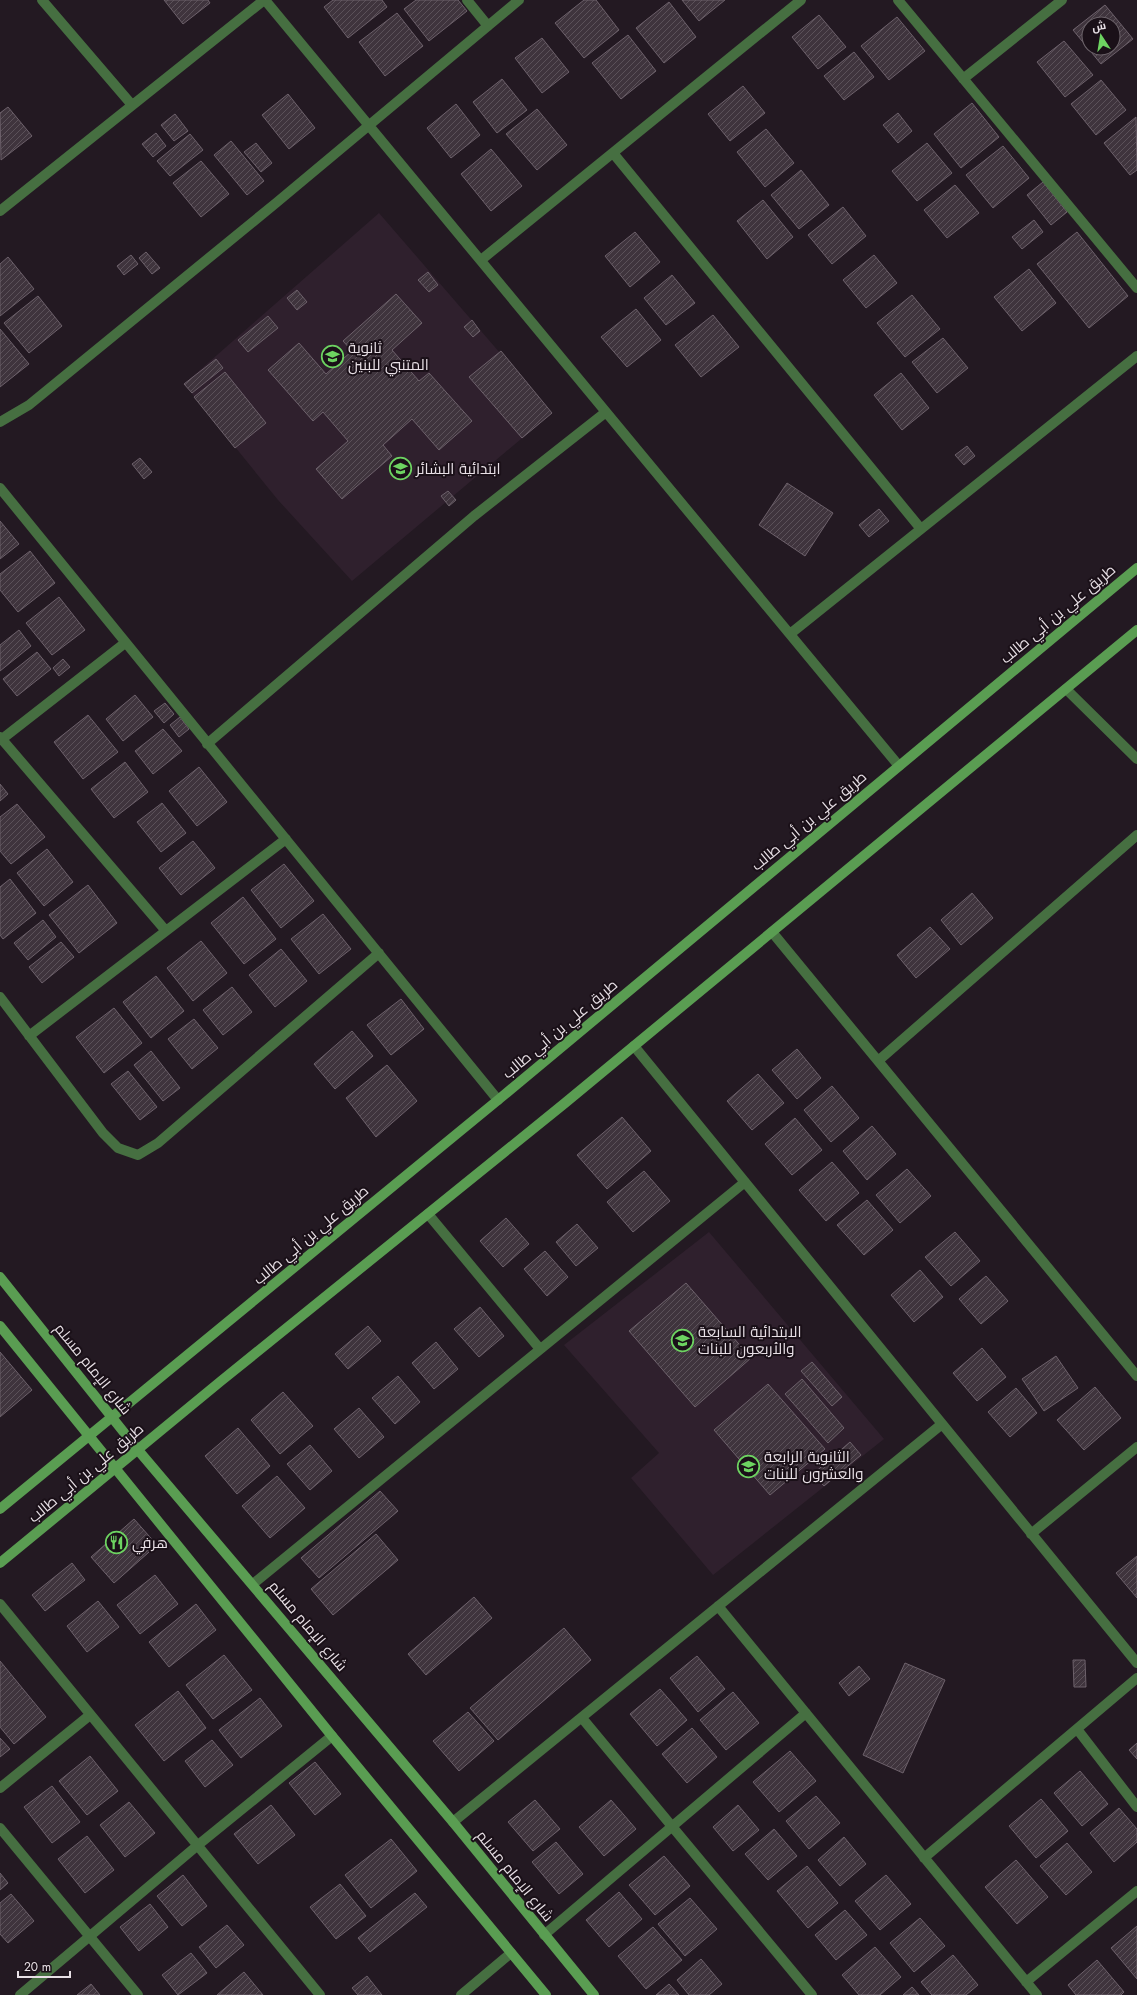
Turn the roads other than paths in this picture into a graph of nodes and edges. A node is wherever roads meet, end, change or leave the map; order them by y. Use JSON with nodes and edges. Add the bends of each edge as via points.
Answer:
{"nodes":[{"id":1,"x":42,"y":0,"type":"edge"},
{"id":2,"x":265,"y":0,"type":"edge"},
{"id":3,"x":467,"y":0,"type":"edge"},
{"id":4,"x":519,"y":0,"type":"edge"},
{"id":5,"x":801,"y":0,"type":"edge"},
{"id":6,"x":898,"y":0,"type":"edge"},
{"id":7,"x":1062,"y":0,"type":"edge"},
{"id":8,"x":488,"y":26,"type":"junction"},
{"id":9,"x":963,"y":79,"type":"junction"},
{"id":10,"x":132,"y":105,"type":"junction"},
{"id":11,"x":369,"y":125,"type":"junction"},
{"id":12,"x":613,"y":152,"type":"junction"},
{"id":13,"x":0,"y":211,"type":"edge"},
{"id":14,"x":481,"y":260,"type":"junction"},
{"id":15,"x":1137,"y":288,"type":"edge"},
{"id":16,"x":1137,"y":356,"type":"edge"},
{"id":17,"x":606,"y":412,"type":"junction"},
{"id":18,"x":0,"y":422,"type":"edge"},
{"id":19,"x":0,"y":488,"type":"edge"},
{"id":20,"x":921,"y":529,"type":"junction"},
{"id":21,"x":1137,"y":568,"type":"edge"},
{"id":22,"x":1137,"y":630,"type":"edge"},
{"id":23,"x":790,"y":634,"type":"junction"},
{"id":24,"x":125,"y":643,"type":"junction"},
{"id":25,"x":1066,"y":689,"type":"junction"},
{"id":26,"x":1,"y":738,"type":"edge"},
{"id":27,"x":207,"y":744,"type":"junction"},
{"id":28,"x":1137,"y":759,"type":"edge"},
{"id":29,"x":899,"y":766,"type":"junction"},
{"id":30,"x":1137,"y":835,"type":"edge"},
{"id":31,"x":286,"y":839,"type":"junction"},
{"id":32,"x":166,"y":931,"type":"junction"},
{"id":33,"x":772,"y":932,"type":"junction"},
{"id":34,"x":379,"y":953,"type":"junction"},
{"id":35,"x":0,"y":997,"type":"edge"},
{"id":36,"x":29,"y":1036,"type":"junction"},
{"id":37,"x":634,"y":1046,"type":"junction"},
{"id":38,"x":878,"y":1061,"type":"junction"},
{"id":39,"x":498,"y":1100,"type":"junction"},
{"id":40,"x":744,"y":1182,"type":"junction"},
{"id":41,"x":428,"y":1214,"type":"junction"},
{"id":42,"x":0,"y":1277,"type":"edge"},
{"id":43,"x":0,"y":1326,"type":"edge"},
{"id":44,"x":540,"y":1349,"type":"junction"},
{"id":45,"x":1137,"y":1376,"type":"edge"},
{"id":46,"x":113,"y":1418,"type":"junction"},
{"id":47,"x":942,"y":1424,"type":"junction"},
{"id":48,"x":90,"y":1436,"type":"junction"},
{"id":49,"x":1137,"y":1447,"type":"edge"},
{"id":50,"x":138,"y":1450,"type":"junction"},
{"id":51,"x":115,"y":1468,"type":"junction"},
{"id":52,"x":0,"y":1509,"type":"edge"},
{"id":53,"x":1031,"y":1534,"type":"junction"},
{"id":54,"x":0,"y":1563,"type":"edge"},
{"id":55,"x":253,"y":1584,"type":"junction"},
{"id":56,"x":0,"y":1604,"type":"edge"},
{"id":57,"x":718,"y":1606,"type":"junction"},
{"id":58,"x":1137,"y":1663,"type":"edge"},
{"id":59,"x":1137,"y":1678,"type":"edge"},
{"id":60,"x":806,"y":1713,"type":"junction"},
{"id":61,"x":90,"y":1715,"type":"junction"},
{"id":62,"x":582,"y":1718,"type":"junction"},
{"id":63,"x":1077,"y":1729,"type":"junction"},
{"id":64,"x":332,"y":1736,"type":"junction"},
{"id":65,"x":0,"y":1788,"type":"edge"},
{"id":66,"x":1137,"y":1808,"type":"edge"},
{"id":67,"x":453,"y":1822,"type":"junction"},
{"id":68,"x":672,"y":1827,"type":"junction"},
{"id":69,"x":0,"y":1828,"type":"edge"},
{"id":70,"x":198,"y":1846,"type":"junction"},
{"id":71,"x":924,"y":1858,"type":"junction"},
{"id":72,"x":1137,"y":1891,"type":"edge"},
{"id":73,"x":544,"y":1935,"type":"junction"},
{"id":74,"x":90,"y":1937,"type":"junction"},
{"id":75,"x":511,"y":1953,"type":"junction"},
{"id":76,"x":1026,"y":1982,"type":"junction"},
{"id":77,"x":20,"y":1995,"type":"edge"},
{"id":78,"x":138,"y":1995,"type":"edge"},
{"id":79,"x":320,"y":1995,"type":"edge"},
{"id":80,"x":461,"y":1995,"type":"edge"},
{"id":81,"x":546,"y":1995,"type":"edge"},
{"id":82,"x":594,"y":1995,"type":"edge"},
{"id":83,"x":812,"y":1995,"type":"edge"},
{"id":84,"x":1037,"y":1995,"type":"edge"}],
"edges":[{"from":1,"to":10,"type":"street"},
{"from":2,"to":10,"type":"street"},
{"from":2,"to":11,"type":"street"},
{"from":3,"to":8,"type":"street"},
{"from":4,"to":8,"type":"street"},
{"from":5,"to":12,"type":"street"},
{"from":6,"to":9,"type":"street"},
{"from":7,"to":9,"type":"street"},
{"from":8,"to":11,"type":"street"},
{"from":9,"to":15,"type":"street"},
{"from":10,"to":13,"type":"street"},
{"from":11,"to":14,"type":"street"},
{"from":11,"to":18,"type":"street","via":[[30,405]]},
{"from":12,"to":14,"type":"street"},
{"from":12,"to":20,"type":"street"},
{"from":14,"to":17,"type":"street"},
{"from":16,"to":20,"type":"street"},
{"from":17,"to":23,"type":"street"},
{"from":17,"to":27,"type":"street","via":[[474,516]]},
{"from":19,"to":24,"type":"street"},
{"from":20,"to":23,"type":"street"},
{"from":21,"to":29,"type":"main road","name":"طريق علي بن أبي طالب"},
{"from":22,"to":25,"type":"main road","name":"طريق علي بن أبي طالب"},
{"from":23,"to":29,"type":"street"},
{"from":24,"to":26,"type":"street"},
{"from":24,"to":27,"type":"street"},
{"from":25,"to":28,"type":"street"},
{"from":25,"to":33,"type":"main road","name":"طريق علي بن أبي طالب"},
{"from":26,"to":32,"type":"street"},
{"from":27,"to":31,"type":"street"},
{"from":29,"to":39,"type":"main road","name":"طريق علي بن أبي طالب"},
{"from":30,"to":38,"type":"street"},
{"from":31,"to":32,"type":"street"},
{"from":31,"to":34,"type":"street"},
{"from":32,"to":36,"type":"street"},
{"from":33,"to":37,"type":"main road","name":"طريق علي بن أبي طالب"},
{"from":33,"to":38,"type":"street"},
{"from":34,"to":36,"type":"street","via":[[158,1143],[138,1155],[118,1148],[104,1133]]},
{"from":34,"to":39,"type":"street"},
{"from":35,"to":36,"type":"street"},
{"from":37,"to":40,"type":"street"},
{"from":37,"to":41,"type":"main road","name":"طريق علي بن أبي طالب"},
{"from":38,"to":45,"type":"street"},
{"from":39,"to":46,"type":"main road","name":"طريق علي بن أبي طالب"},
{"from":40,"to":44,"type":"street"},
{"from":40,"to":47,"type":"street"},
{"from":41,"to":44,"type":"street"},
{"from":41,"to":50,"type":"main road","name":"طريق علي بن أبي طالب"},
{"from":42,"to":46,"type":"main road","name":"شارع الإمام مسلم"},
{"from":43,"to":48,"type":"main road"},
{"from":44,"to":55,"type":"street"},
{"from":46,"to":48,"type":"main road","name":"طريق علي بن أبي طالب"},
{"from":46,"to":50,"type":"main road","name":"شارع الإمام مسلم"},
{"from":47,"to":53,"type":"street"},
{"from":47,"to":57,"type":"street"},
{"from":48,"to":51,"type":"main road"},
{"from":48,"to":52,"type":"main road","name":"طريق علي بن أبي طالب"},
{"from":49,"to":53,"type":"street"},
{"from":50,"to":51,"type":"main road","name":"طريق علي بن أبي طالب"},
{"from":50,"to":55,"type":"main road","name":"شارع الإمام مسلم"},
{"from":51,"to":54,"type":"main road","name":"طريق علي بن أبي طالب"},
{"from":51,"to":64,"type":"main road"},
{"from":53,"to":58,"type":"street"},
{"from":55,"to":67,"type":"main road","name":"شارع الإمام مسلم"},
{"from":56,"to":61,"type":"street"},
{"from":57,"to":60,"type":"street"},
{"from":57,"to":62,"type":"street"},
{"from":59,"to":63,"type":"street"},
{"from":60,"to":68,"type":"street"},
{"from":60,"to":71,"type":"street"},
{"from":61,"to":65,"type":"street"},
{"from":61,"to":70,"type":"street"},
{"from":62,"to":67,"type":"street"},
{"from":62,"to":68,"type":"street"},
{"from":63,"to":66,"type":"street"},
{"from":63,"to":71,"type":"street"},
{"from":64,"to":70,"type":"street"},
{"from":64,"to":75,"type":"main road"},
{"from":67,"to":73,"type":"main road","name":"شارع الإمام مسلم"},
{"from":68,"to":73,"type":"street"},
{"from":68,"to":83,"type":"street"},
{"from":69,"to":74,"type":"street"},
{"from":70,"to":74,"type":"street"},
{"from":70,"to":79,"type":"street"},
{"from":71,"to":76,"type":"street"},
{"from":72,"to":76,"type":"street"},
{"from":73,"to":82,"type":"main road","name":"شارع الإمام مسلم"},
{"from":74,"to":77,"type":"street"},
{"from":74,"to":78,"type":"street"},
{"from":75,"to":80,"type":"street"},
{"from":75,"to":81,"type":"main road"},
{"from":76,"to":84,"type":"street"}]}
